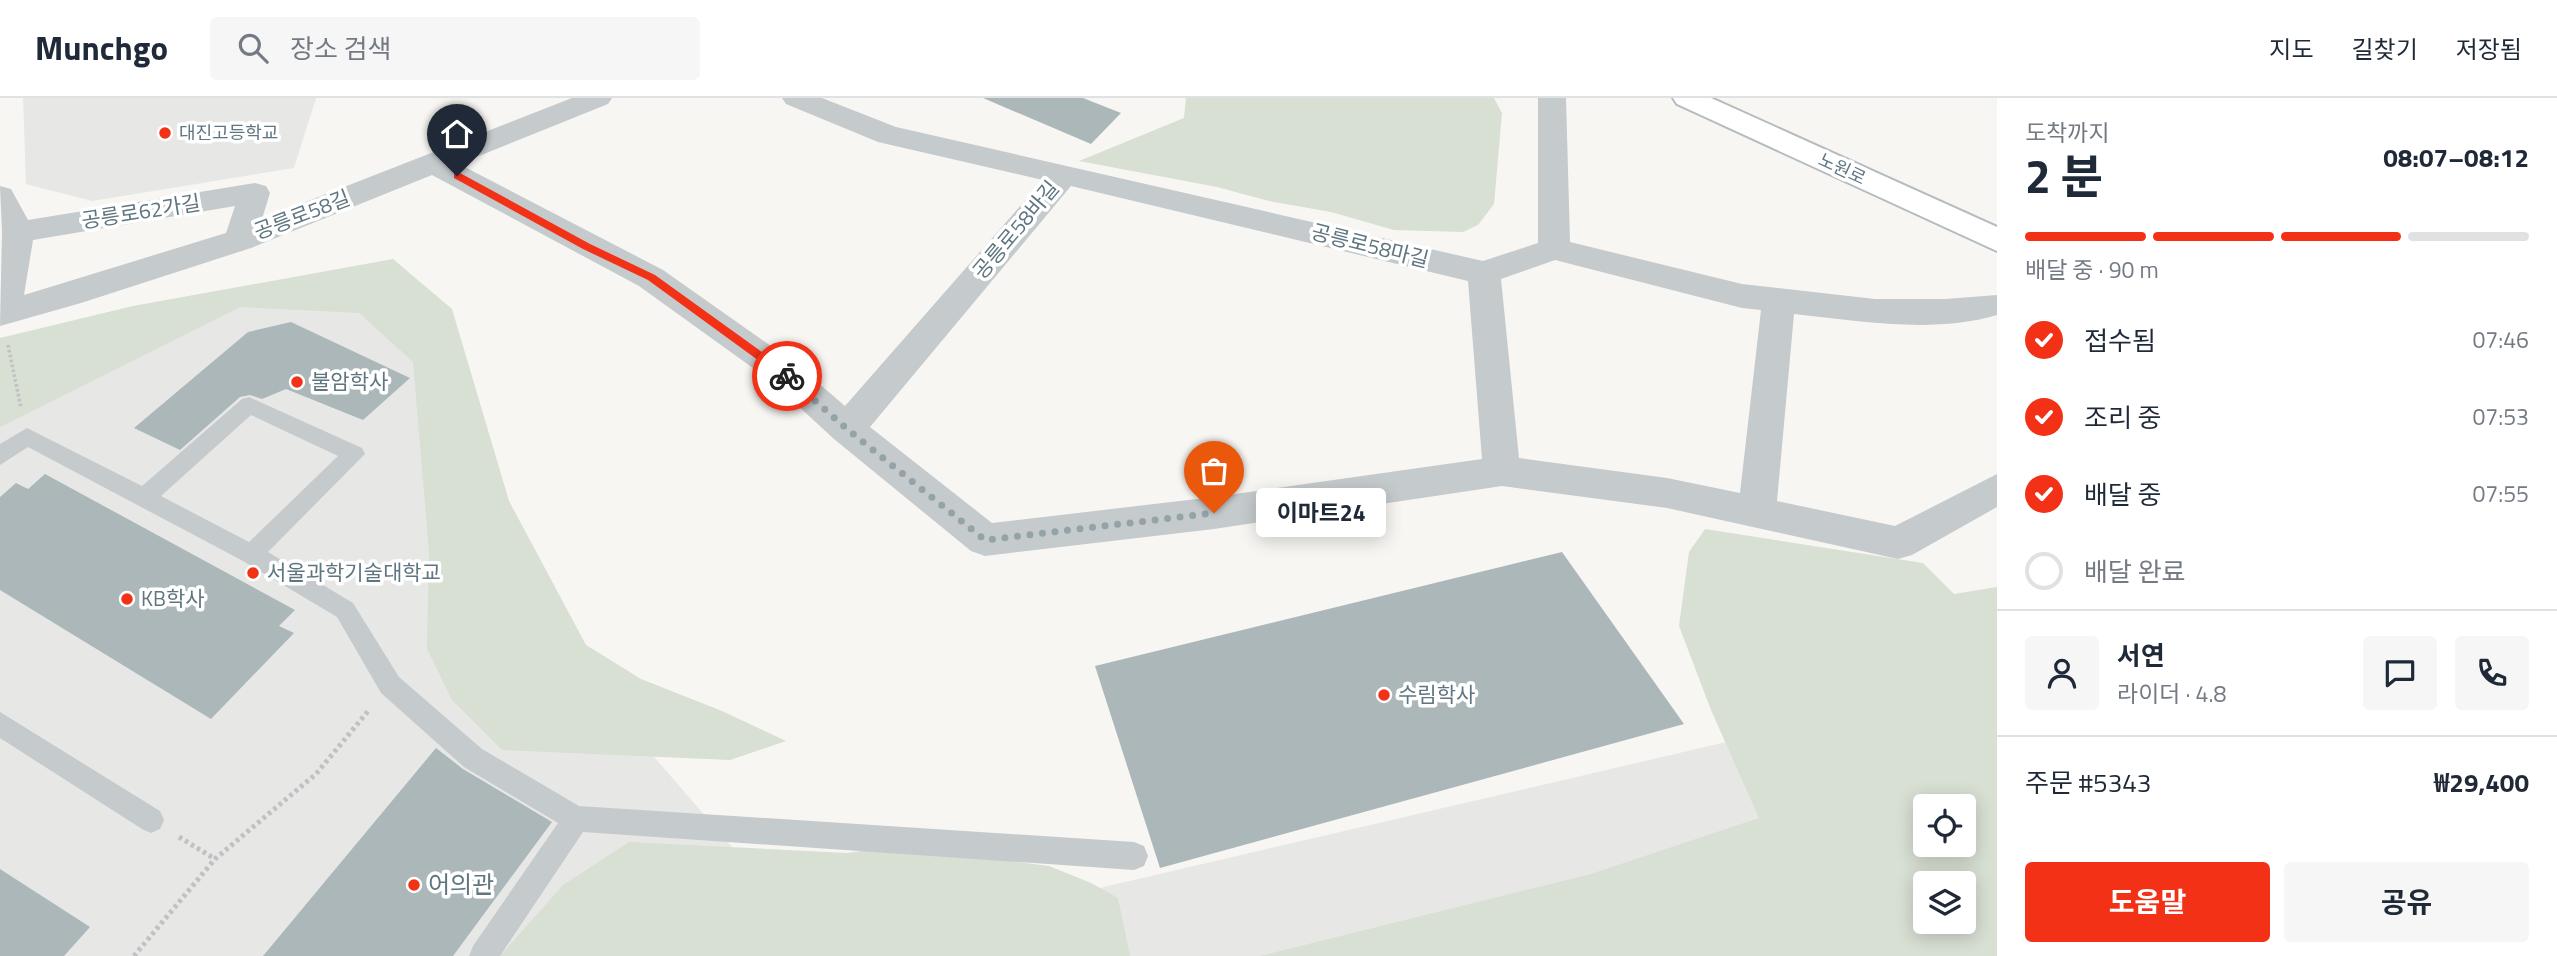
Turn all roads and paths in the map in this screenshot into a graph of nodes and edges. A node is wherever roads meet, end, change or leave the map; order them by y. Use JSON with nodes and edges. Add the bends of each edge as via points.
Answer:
{"nodes":[{"id":1,"x":598,"y":98,"type":"edge"},
{"id":2,"x":796,"y":98,"type":"edge"},
{"id":3,"x":1552,"y":98,"type":"edge"},
{"id":4,"x":1688,"y":98,"type":"edge"},
{"id":5,"x":435,"y":164,"type":"junction"},
{"id":6,"x":1062,"y":177,"type":"junction"},
{"id":7,"x":0,"y":196,"type":"edge"},
{"id":8,"x":240,"y":240,"type":"junction"},
{"id":9,"x":1997,"y":240,"type":"edge"},
{"id":10,"x":11,"y":246,"type":"edge"},
{"id":11,"x":1554,"y":249,"type":"junction"},
{"id":12,"x":1484,"y":273,"type":"junction"},
{"id":13,"x":1779,"y":300,"type":"junction"},
{"id":14,"x":1992,"y":305,"type":"dead end"},
{"id":15,"x":2,"y":314,"type":"edge"},
{"id":16,"x":847,"y":429,"type":"junction"},
{"id":17,"x":27,"y":436,"type":"junction"},
{"id":18,"x":0,"y":456,"type":"edge"},
{"id":19,"x":1502,"y":471,"type":"junction"},
{"id":20,"x":1997,"y":489,"type":"edge"},
{"id":21,"x":145,"y":497,"type":"junction"},
{"id":22,"x":1757,"y":513,"type":"junction"},
{"id":23,"x":251,"y":554,"type":"junction"},
{"id":24,"x":390,"y":685,"type":"junction"},
{"id":25,"x":0,"y":724,"type":"edge"},
{"id":26,"x":576,"y":819,"type":"junction"},
{"id":27,"x":151,"y":820,"type":"dead end"},
{"id":28,"x":1134,"y":856,"type":"dead end"},
{"id":29,"x":134,"y":956,"type":"edge"},
{"id":30,"x":483,"y":956,"type":"edge"}],
"edges":[{"from":1,"to":5,"type":"street","name":"공릉로58길"},
{"from":2,"to":6,"type":"street","name":"공릉로58바길","via":[[888,135]]},
{"from":3,"to":11,"type":"street"},
{"from":4,"to":9,"type":"main road","name":"노원로"},
{"from":5,"to":8,"type":"street","name":"공릉로58길"},
{"from":5,"to":16,"type":"street","via":[[652,278],[783,372]]},
{"from":6,"to":12,"type":"street","name":"공릉로58마길"},
{"from":6,"to":16,"type":"street","name":"공릉로58바길"},
{"from":7,"to":10,"type":"street"},
{"from":8,"to":10,"type":"street","name":"공릉로62가길","via":[[255,193]]},
{"from":8,"to":15,"type":"street","name":"공릉로58길"},
{"from":10,"to":15,"type":"street"},
{"from":11,"to":12,"type":"street"},
{"from":11,"to":13,"type":"street","via":[[1742,296]]},
{"from":12,"to":19,"type":"street"},
{"from":13,"to":14,"type":"street","via":[[1875,311],[1945,311]]},
{"from":13,"to":22,"type":"street"},
{"from":15,"to":17,"type":"path"},
{"from":16,"to":19,"type":"street","via":[[985,540],[1214,513]]},
{"from":17,"to":18,"type":"lane"},
{"from":17,"to":21,"type":"lane"},
{"from":19,"to":22,"type":"street","via":[[1667,493]]},
{"from":20,"to":22,"type":"street","via":[[1898,543]]},
{"from":21,"to":23,"type":"lane"},
{"from":21,"to":23,"type":"lane","via":[[249,405],[354,454]]},
{"from":23,"to":24,"type":"lane","via":[[345,610]]},
{"from":24,"to":26,"type":"lane","via":[[473,758]]},
{"from":24,"to":29,"type":"path","via":[[316,774],[215,859]]},
{"from":25,"to":27,"type":"lane"},
{"from":26,"to":28,"type":"lane"},
{"from":26,"to":30,"type":"lane"}]}
